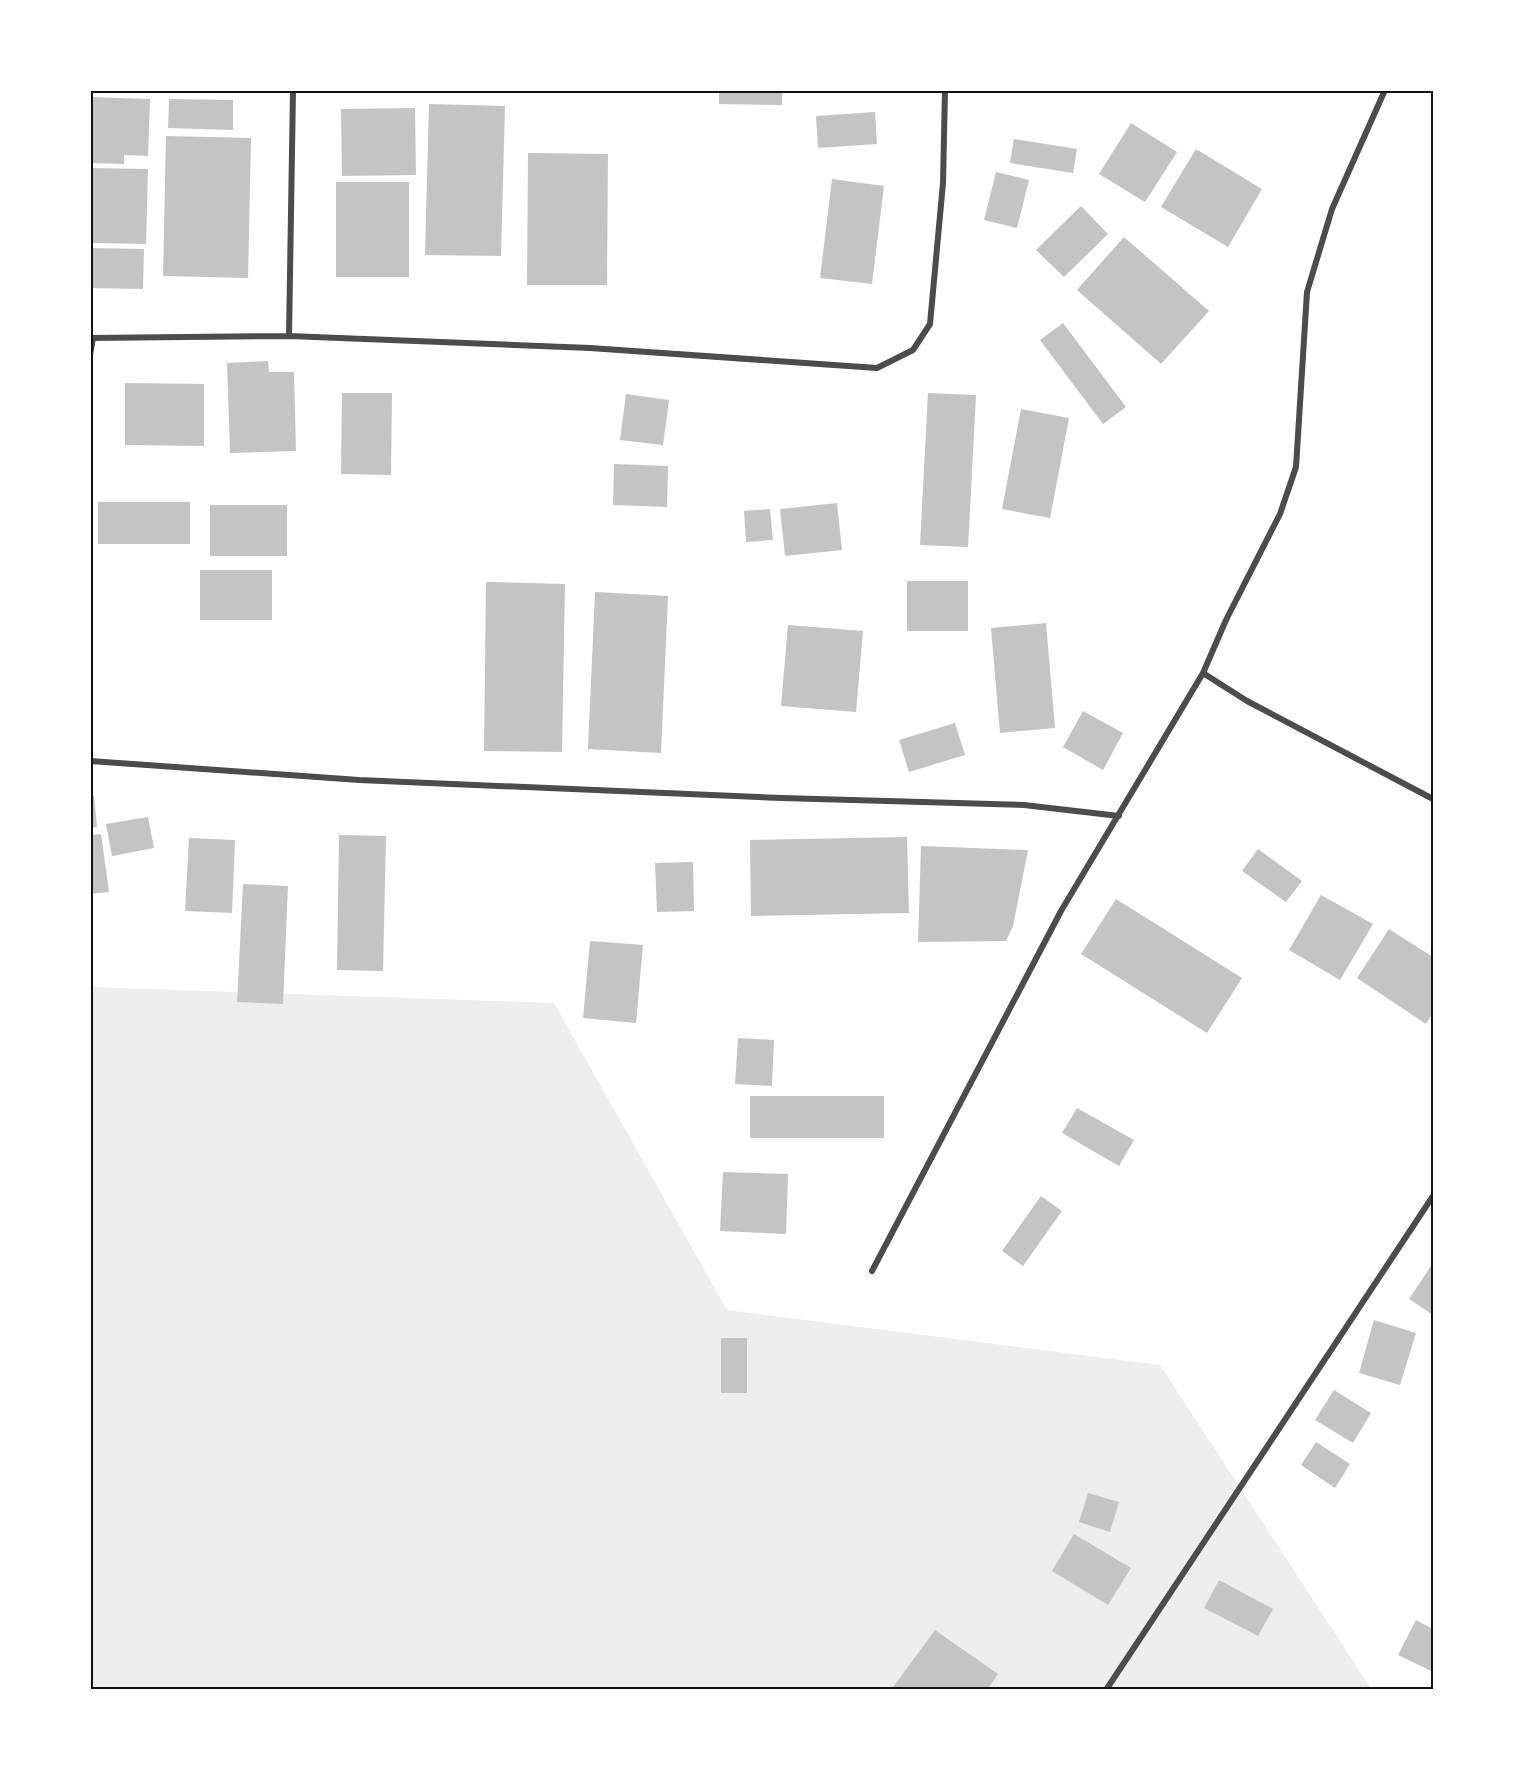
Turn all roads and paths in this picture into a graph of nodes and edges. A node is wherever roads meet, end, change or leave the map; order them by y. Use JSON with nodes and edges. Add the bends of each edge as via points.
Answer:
{"nodes":[{"id":1,"x":293,"y":90,"type":"edge"},
{"id":2,"x":945,"y":90,"type":"edge"},
{"id":3,"x":1385,"y":90,"type":"edge"},
{"id":4,"x":289,"y":336,"type":"junction"},
{"id":5,"x":91,"y":338,"type":"edge"},
{"id":6,"x":90,"y":355,"type":"edge"},
{"id":7,"x":1203,"y":673,"type":"junction"},
{"id":8,"x":90,"y":761,"type":"edge"},
{"id":9,"x":1433,"y":799,"type":"edge"},
{"id":10,"x":1119,"y":816,"type":"junction"},
{"id":11,"x":1433,"y":1196,"type":"edge"},
{"id":12,"x":872,"y":1271,"type":"dead end"},
{"id":13,"x":1106,"y":1690,"type":"edge"}],
"edges":[{"from":1,"to":4,"type":"street"},
{"from":2,"to":4,"type":"street","via":[[943,183],[930,324],[913,350],[877,368],[590,348]]},
{"from":3,"to":7,"type":"street","via":[[1332,209],[1307,292],[1296,467],[1280,514]]},
{"from":4,"to":5,"type":"street"},
{"from":5,"to":6,"type":"street"},
{"from":7,"to":9,"type":"street","via":[[1247,701]]},
{"from":7,"to":10,"type":"street"},
{"from":8,"to":10,"type":"street","via":[[359,780],[1024,805]]},
{"from":10,"to":12,"type":"street","via":[[1061,911]]},
{"from":11,"to":13,"type":"street"}]}
